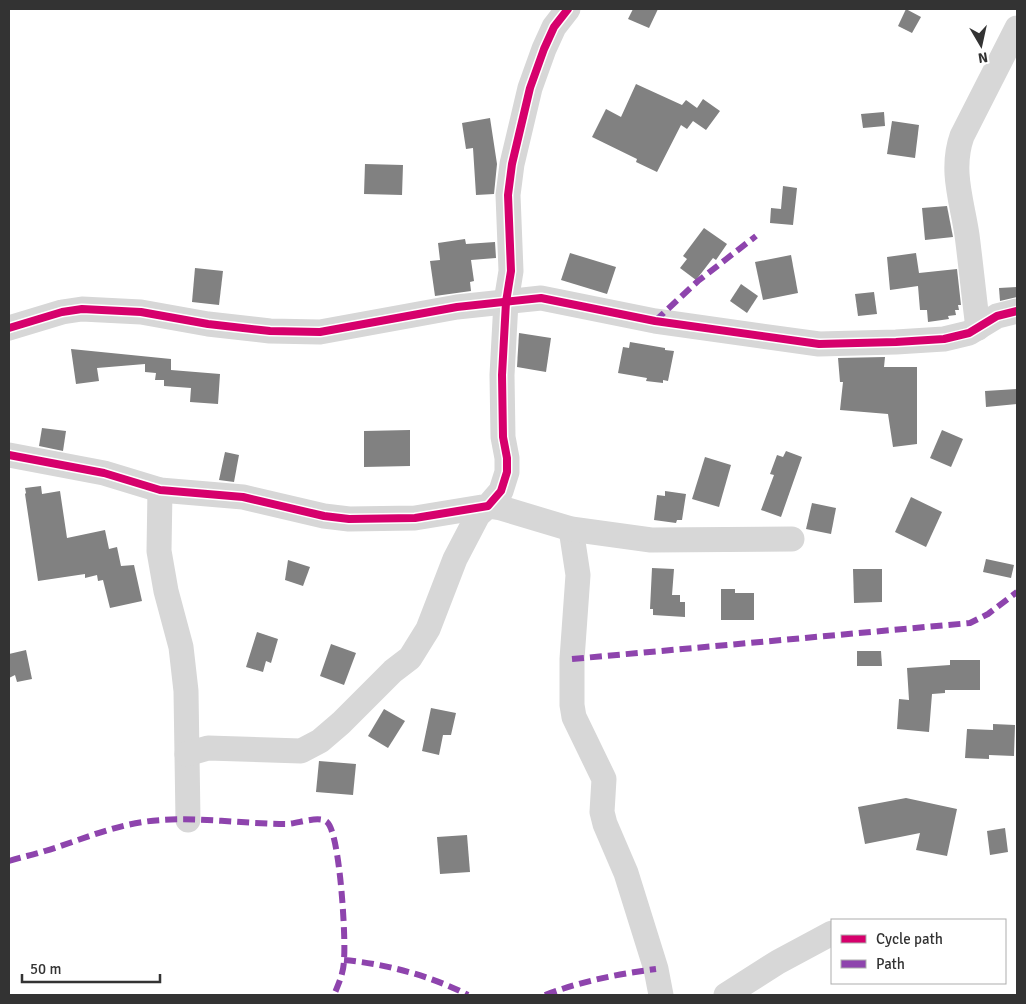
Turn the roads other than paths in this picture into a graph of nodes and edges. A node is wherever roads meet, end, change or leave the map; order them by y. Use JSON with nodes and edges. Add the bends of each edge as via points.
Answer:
{"nodes":[{"id":1,"x":568,"y":9,"type":"edge"},
{"id":2,"x":1017,"y":28,"type":"edge"},
{"id":3,"x":506,"y":302,"type":"junction"},
{"id":4,"x":1017,"y":311,"type":"edge"},
{"id":5,"x":9,"y":328,"type":"edge"},
{"id":6,"x":978,"y":328,"type":"junction"},
{"id":7,"x":9,"y":455,"type":"edge"},
{"id":8,"x":160,"y":490,"type":"junction"},
{"id":9,"x":488,"y":506,"type":"junction"},
{"id":10,"x":571,"y":529,"type":"junction"},
{"id":11,"x":792,"y":539,"type":"dead end"},
{"id":12,"x":187,"y":754,"type":"junction"},
{"id":13,"x":188,"y":820,"type":"dead end"},
{"id":14,"x":831,"y":935,"type":"edge"},
{"id":15,"x":662,"y":995,"type":"edge"},
{"id":16,"x":726,"y":995,"type":"edge"}],
"edges":[{"from":1,"to":3,"type":"street","via":[[554,27],[530,88],[512,164],[508,194],[511,271]]},
{"from":2,"to":6,"type":"street","via":[[962,136],[956,155]]},
{"from":3,"to":5,"type":"street","via":[[457,307],[320,332],[270,331],[140,312],[82,309]]},
{"from":3,"to":6,"type":"street","via":[[541,298],[655,321],[818,344],[944,339]]},
{"from":3,"to":9,"type":"street","via":[[502,374],[506,472],[501,491]]},
{"from":4,"to":6,"type":"street","via":[[997,316]]},
{"from":7,"to":8,"type":"street","via":[[104,473]]},
{"from":8,"to":9,"type":"street","via":[[243,497],[349,519],[415,518]]},
{"from":8,"to":12,"type":"street","via":[[159,551],[181,647],[186,691]]},
{"from":9,"to":10,"type":"street"},
{"from":9,"to":12,"type":"street","via":[[478,515],[459,552],[428,629],[410,658],[320,741],[301,751],[208,748]]},
{"from":10,"to":11,"type":"street","via":[[651,540]]},
{"from":10,"to":15,"type":"street","via":[[578,574],[572,659],[574,717],[604,779],[604,824],[626,873]]},
{"from":12,"to":13,"type":"street"},
{"from":14,"to":16,"type":"street","via":[[778,962]]}]}
